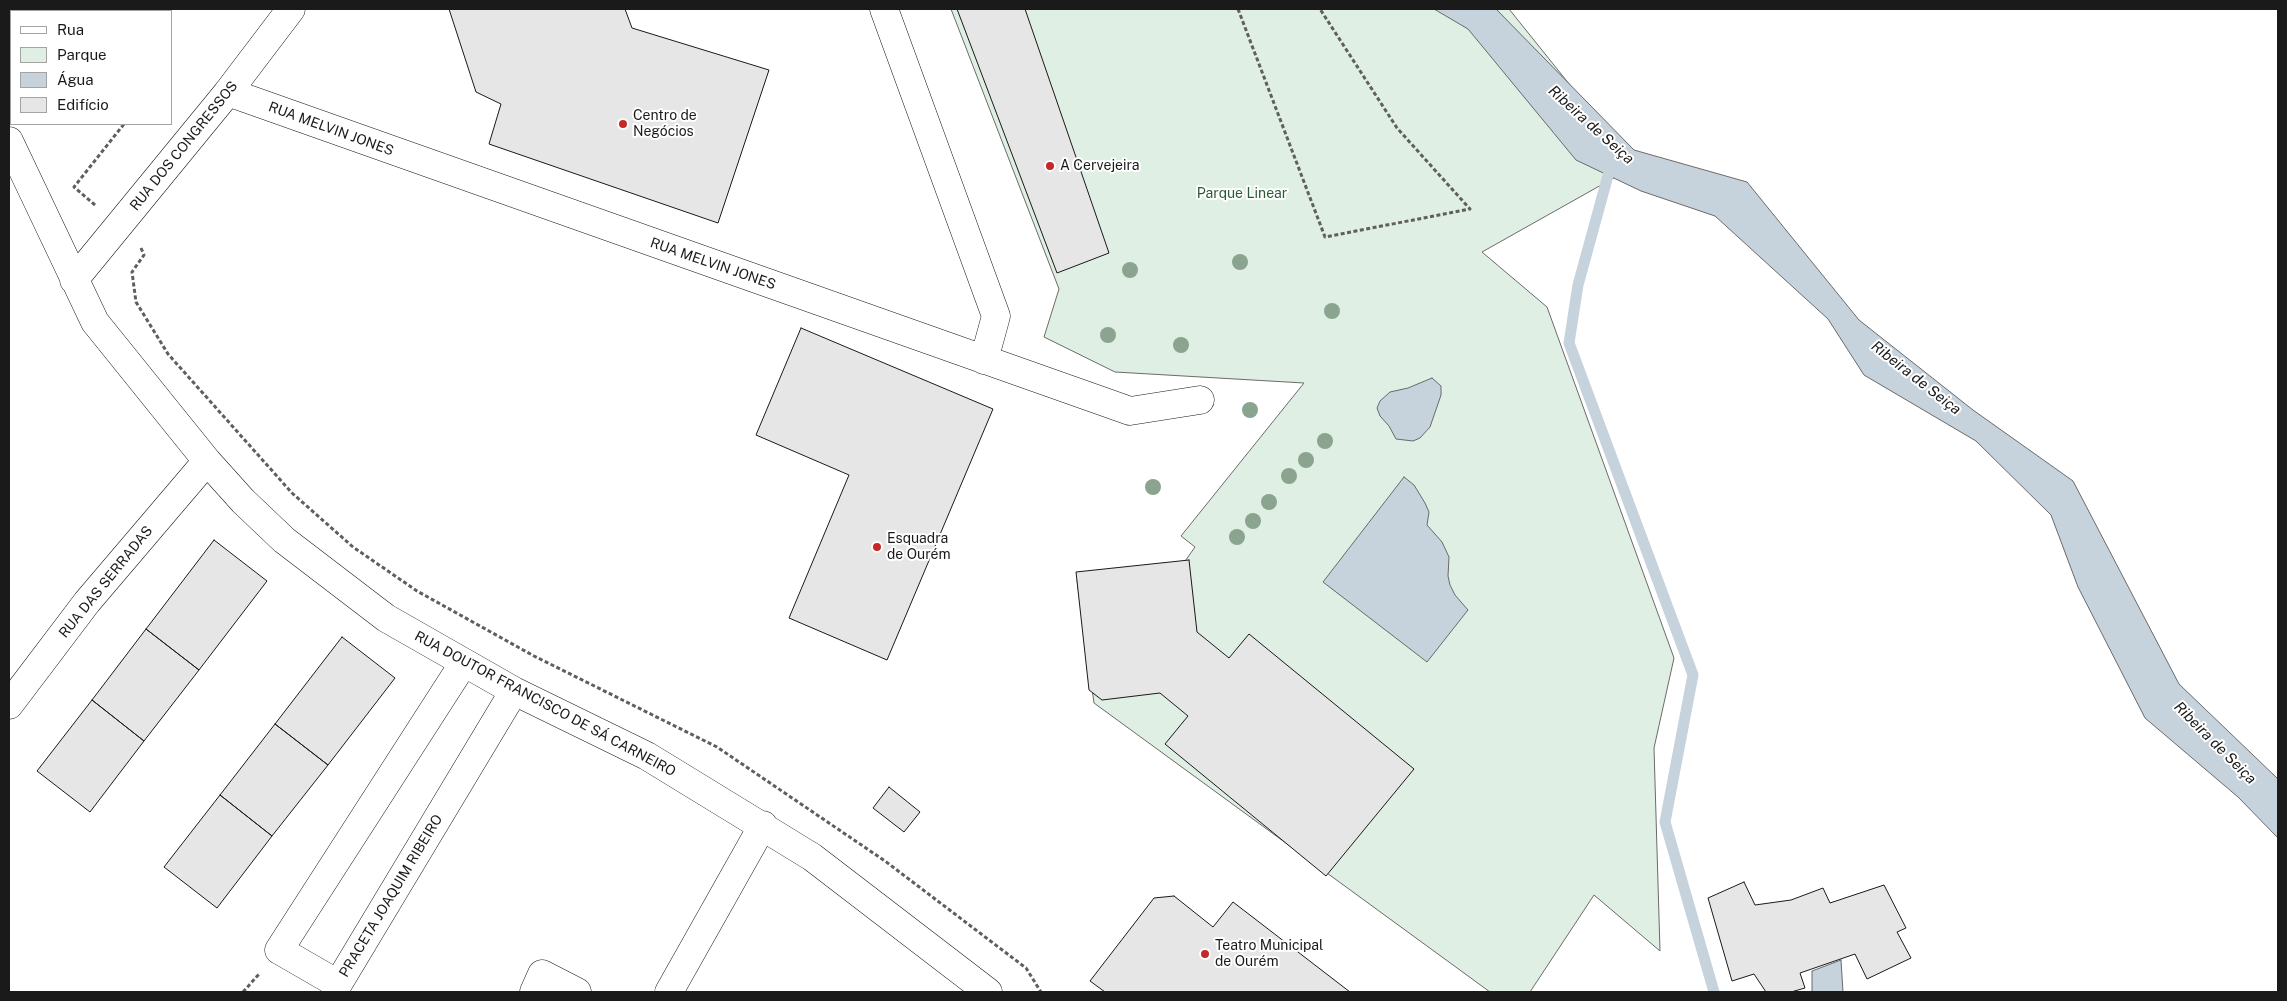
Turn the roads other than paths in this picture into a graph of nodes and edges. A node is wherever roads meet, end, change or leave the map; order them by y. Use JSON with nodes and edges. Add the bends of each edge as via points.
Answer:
{"nodes":[{"id":1,"x":291,"y":9,"type":"edge"},
{"id":2,"x":884,"y":9,"type":"edge"},
{"id":3,"x":228,"y":92,"type":"junction"},
{"id":4,"x":9,"y":141,"type":"edge"},
{"id":5,"x":74,"y":280,"type":"junction"},
{"id":6,"x":984,"y":360,"type":"junction"},
{"id":7,"x":1200,"y":400,"type":"dead end"},
{"id":8,"x":207,"y":462,"type":"junction"},
{"id":9,"x":463,"y":664,"type":"junction"},
{"id":10,"x":514,"y":691,"type":"junction"},
{"id":11,"x":9,"y":705,"type":"edge"},
{"id":12,"x":763,"y":825,"type":"junction"},
{"id":13,"x":534,"y":992,"type":"edge"},
{"id":14,"x":577,"y":992,"type":"edge"},
{"id":15,"x":669,"y":992,"type":"edge"},
{"id":16,"x":988,"y":992,"type":"edge"}],
"edges":[{"from":1,"to":3,"type":"street","name":"RUA DOS CONGRESSOS"},
{"from":2,"to":6,"type":"street","via":[[996,316]]},
{"from":3,"to":5,"type":"street","name":"RUA DOS CONGRESSOS"},
{"from":3,"to":6,"type":"street","name":"RUA MELVIN JONES"},
{"from":4,"to":5,"type":"street","name":"RUA DOUTOR FRANCISCO DE SÁ CARNEIRO"},
{"from":5,"to":8,"type":"street","name":"RUA DOUTOR FRANCISCO DE SÁ CARNEIRO","via":[[95,322]]},
{"from":6,"to":7,"type":"street","name":"RUA MELVIN JONES","via":[[1130,411]]},
{"from":8,"to":9,"type":"street","name":"RUA DOUTOR FRANCISCO DE SÁ CARNEIRO","via":[[284,540],[386,618]]},
{"from":8,"to":11,"type":"street","name":"RUA DAS SERRADAS","via":[[86,602]]},
{"from":9,"to":10,"type":"street","name":"RUA DOUTOR FRANCISCO DE SÁ CARNEIRO"},
{"from":9,"to":10,"type":"street","name":"PRACETA JOAQUIM RIBEIRO","via":[[279,950],[338,984]]},
{"from":10,"to":12,"type":"street","name":"RUA DOUTOR FRANCISCO DE SÁ CARNEIRO","via":[[647,756]]},
{"from":12,"to":15,"type":"street"},
{"from":12,"to":16,"type":"street","name":"RUA DOUTOR FRANCISCO DE SÁ CARNEIRO","via":[[812,857]]},
{"from":13,"to":14,"type":"street","via":[[542,974]]}]}
